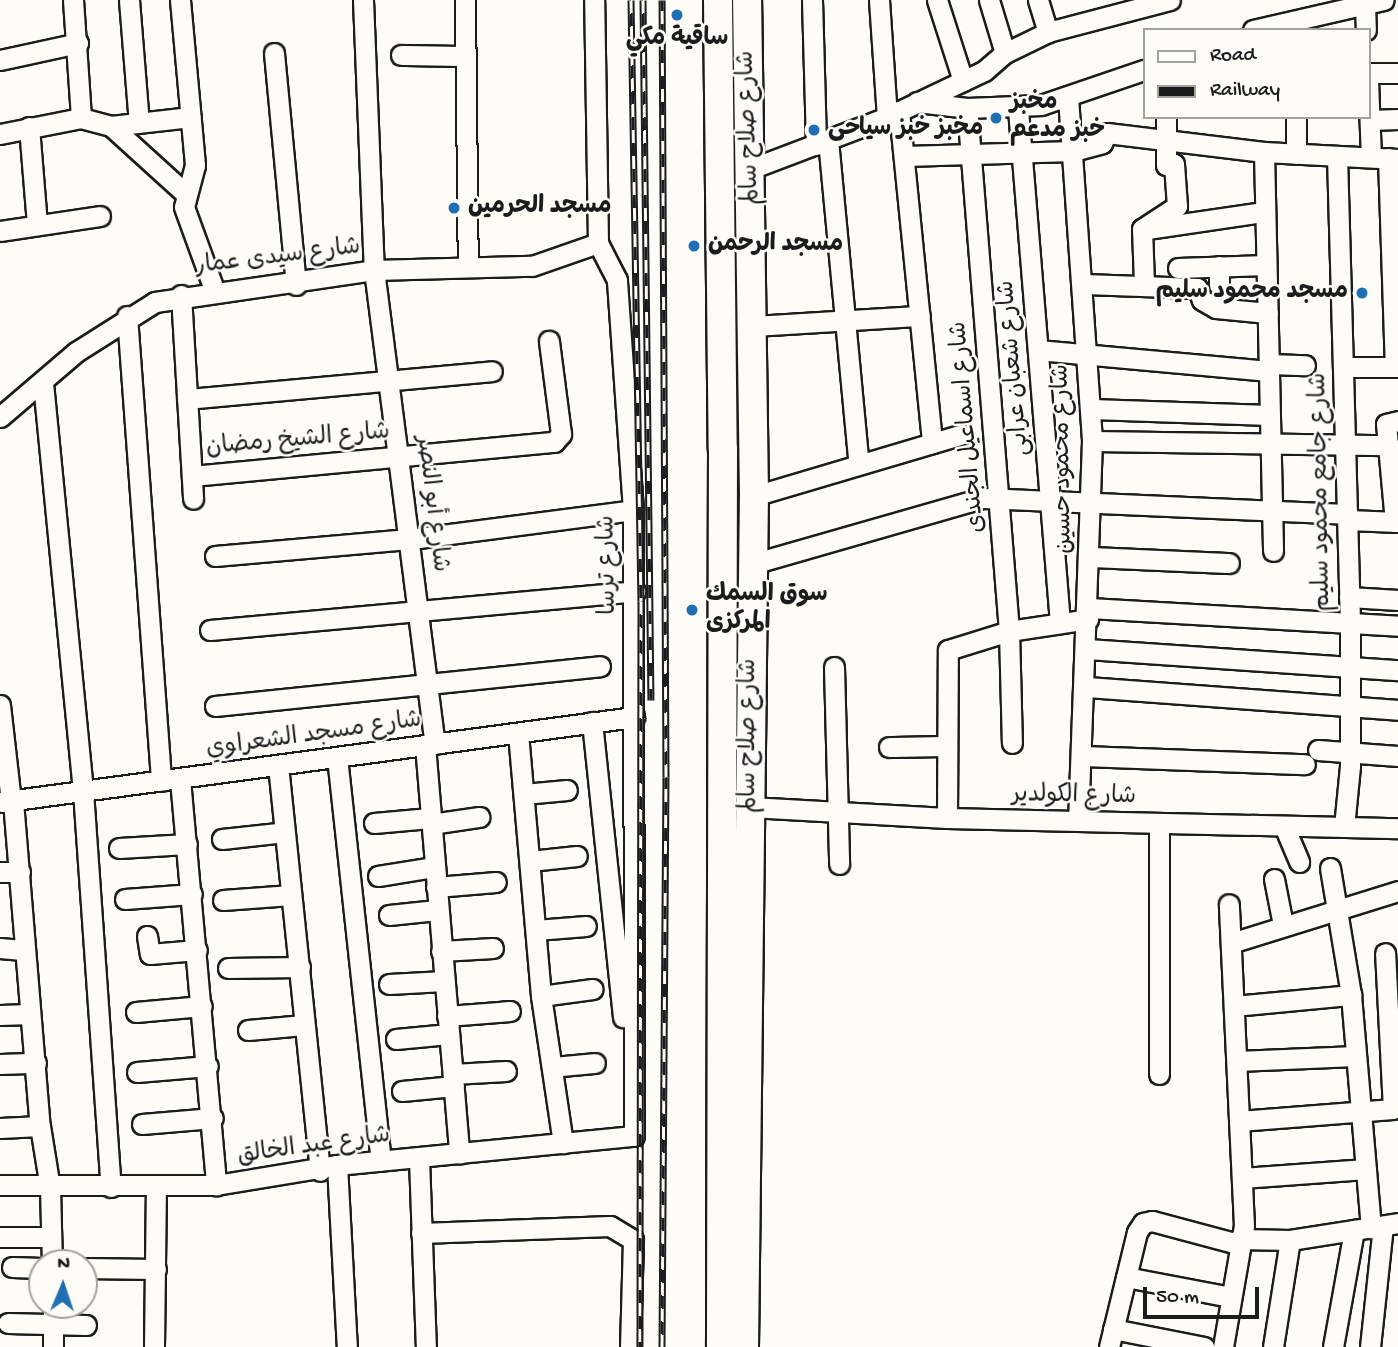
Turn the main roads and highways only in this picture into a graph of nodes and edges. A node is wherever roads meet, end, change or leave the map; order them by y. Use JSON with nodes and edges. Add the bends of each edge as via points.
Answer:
{"nodes":[{"id":1,"x":719,"y":8,"type":"edge"},
{"id":2,"x":745,"y":9,"type":"edge"},
{"id":3,"x":723,"y":599,"type":"junction"},
{"id":4,"x":752,"y":600,"type":"junction"},
{"id":5,"x":734,"y":1194,"type":"junction"},
{"id":6,"x":721,"y":1347,"type":"edge"},
{"id":7,"x":744,"y":1347,"type":"edge"}],
"edges":[{"from":1,"to":2,"type":"highway","via":[[736,18]]},
{"from":1,"to":3,"type":"highway","name":"شارع صلاح سالم"},
{"from":2,"to":4,"type":"highway","name":"شارع صلاح سالم","via":[[755,326]]},
{"from":3,"to":4,"type":"highway"},
{"from":3,"to":5,"type":"highway","name":"شارع صلاح سالم"},
{"from":4,"to":5,"type":"highway","name":"شارع صلاح سالم","via":[[750,807]]},
{"from":5,"to":6,"type":"highway","name":"شارع صلاح سالم"},
{"from":5,"to":7,"type":"highway","name":"شارع صلاح سالم"}]}
